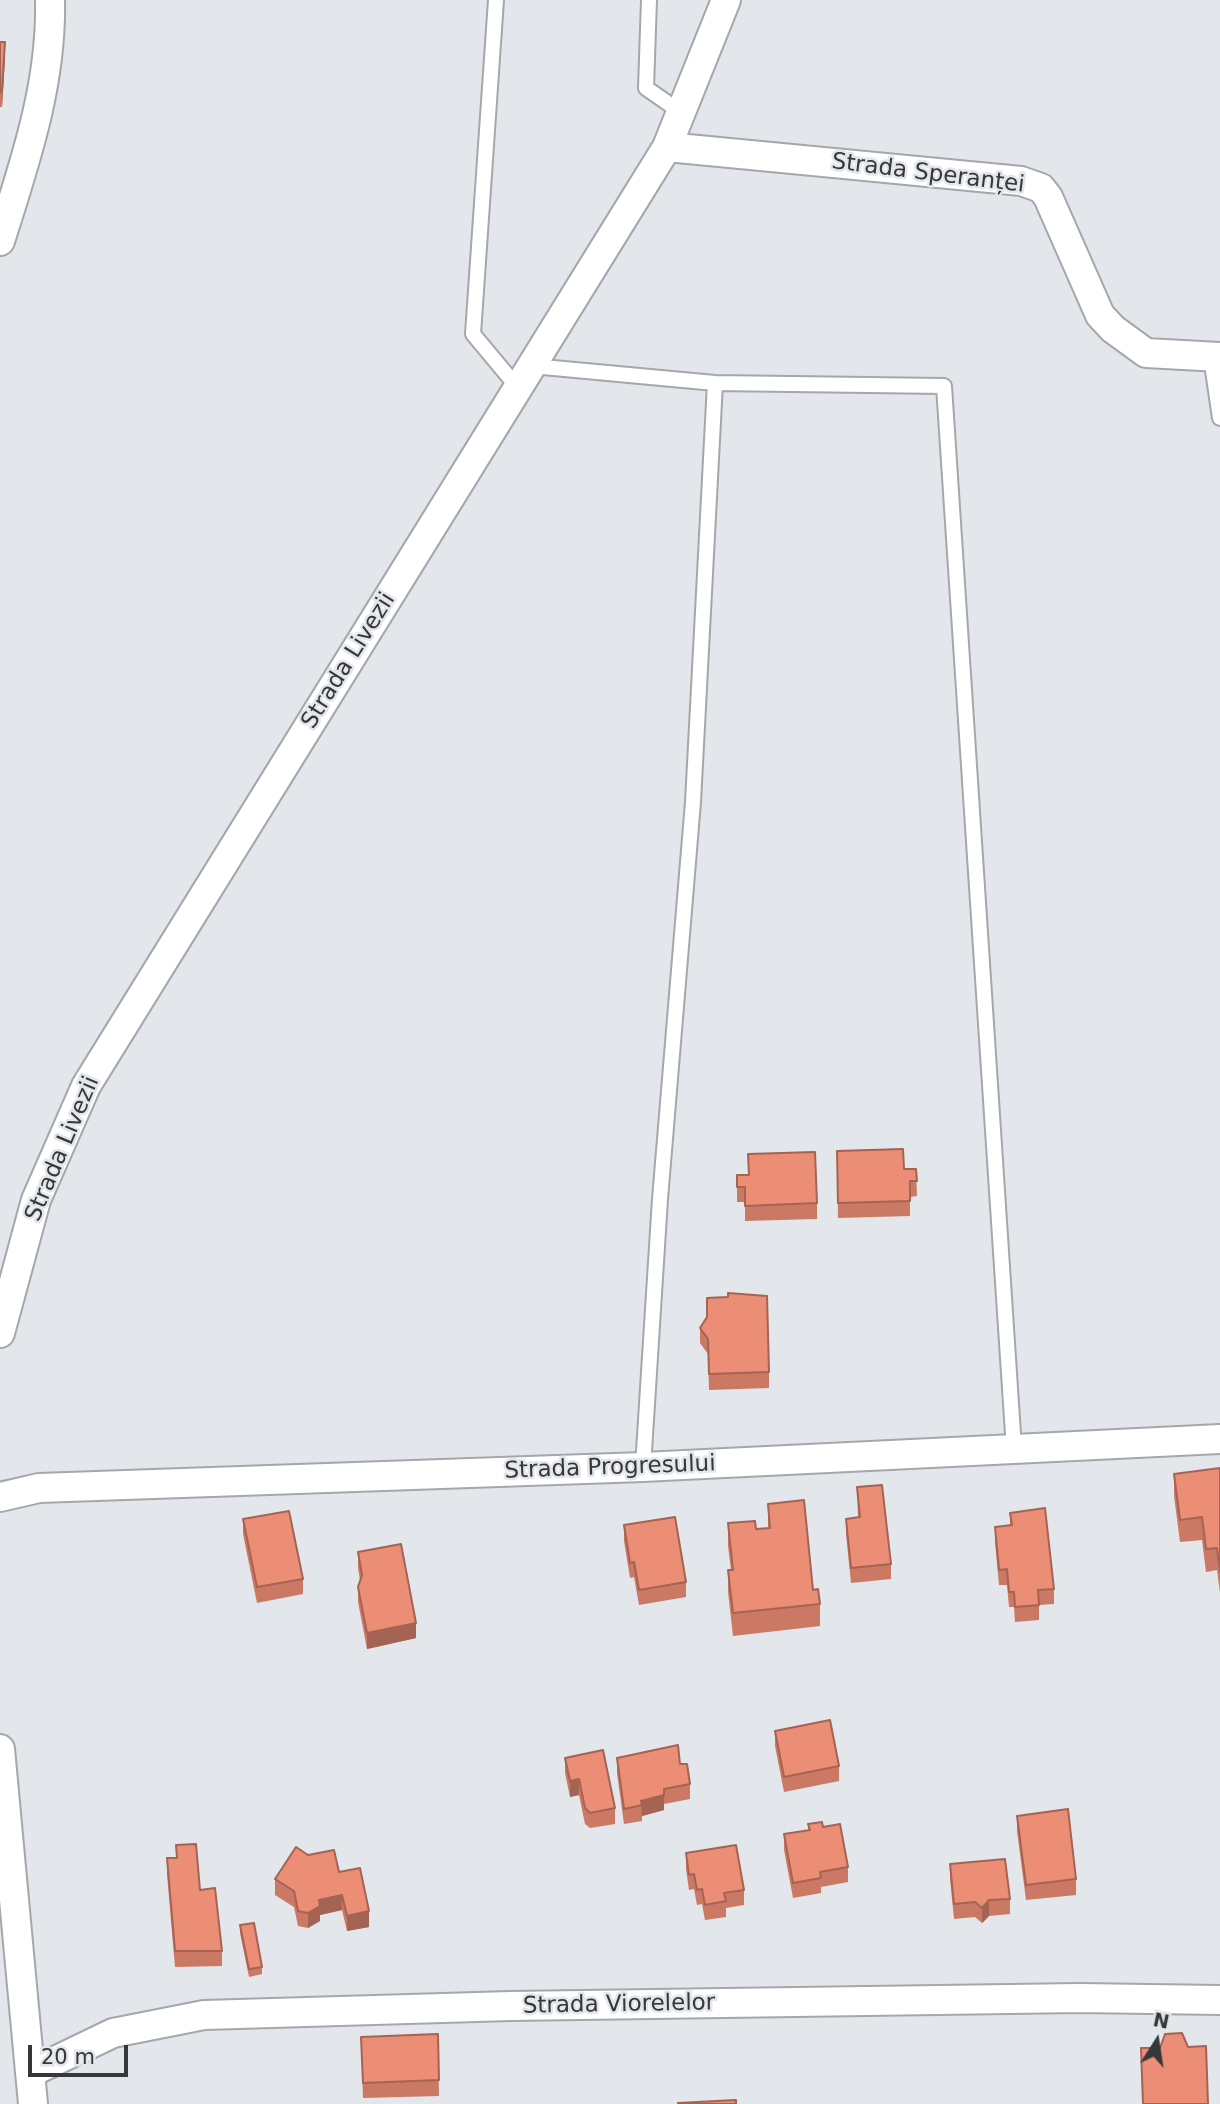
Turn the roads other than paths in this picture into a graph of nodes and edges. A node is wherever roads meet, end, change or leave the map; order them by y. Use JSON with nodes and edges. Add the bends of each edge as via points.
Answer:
{"nodes":[{"id":1,"x":50,"y":0,"type":"edge"},
{"id":2,"x":496,"y":0,"type":"edge"},
{"id":3,"x":649,"y":0,"type":"edge"},
{"id":4,"x":726,"y":0,"type":"edge"},
{"id":5,"x":682,"y":113,"type":"junction"},
{"id":6,"x":667,"y":146,"type":"junction"},
{"id":7,"x":0,"y":241,"type":"edge"},
{"id":8,"x":1215,"y":357,"type":"edge"},
{"id":9,"x":525,"y":377,"type":"junction"},
{"id":10,"x":715,"y":383,"type":"junction"},
{"id":11,"x":1220,"y":418,"type":"edge"},
{"id":12,"x":0,"y":1332,"type":"edge"},
{"id":13,"x":1220,"y":1439,"type":"edge"},
{"id":14,"x":1014,"y":1449,"type":"junction"},
{"id":15,"x":643,"y":1467,"type":"junction"},
{"id":16,"x":0,"y":1497,"type":"edge"},
{"id":17,"x":0,"y":1749,"type":"edge"},
{"id":18,"x":1220,"y":2000,"type":"edge"},
{"id":19,"x":30,"y":2073,"type":"junction"},
{"id":20,"x":33,"y":2104,"type":"edge"}],
"edges":[{"from":1,"to":7,"type":"street","via":[[51,38],[38,114]]},
{"from":2,"to":9,"type":"lane","via":[[473,334]]},
{"from":3,"to":5,"type":"lane","via":[[646,88]]},
{"from":4,"to":5,"type":"street","name":"Strada Livezii"},
{"from":5,"to":6,"type":"street","name":"Strada Livezii"},
{"from":6,"to":8,"type":"street","name":"Strada Speranței","via":[[1021,181],[1041,188],[1100,315],[1113,329],[1146,353]]},
{"from":6,"to":9,"type":"street","name":"Strada Livezii"},
{"from":8,"to":11,"type":"lane"},
{"from":9,"to":10,"type":"lane"},
{"from":9,"to":12,"type":"street","name":"Strada Livezii","via":[[86,1086],[36,1200]]},
{"from":10,"to":14,"type":"lane","via":[[944,386]]},
{"from":10,"to":15,"type":"lane","via":[[693,802]]},
{"from":13,"to":14,"type":"street","name":"Strada Progresului"},
{"from":14,"to":15,"type":"street","name":"Strada Progresului"},
{"from":15,"to":16,"type":"street","name":"Strada Progresului","via":[[39,1488]]},
{"from":17,"to":19,"type":"street"},
{"from":18,"to":19,"type":"street","name":"Strada Viorelelor","via":[[538,2006],[204,2015],[113,2034]]},
{"from":19,"to":20,"type":"street"}]}
